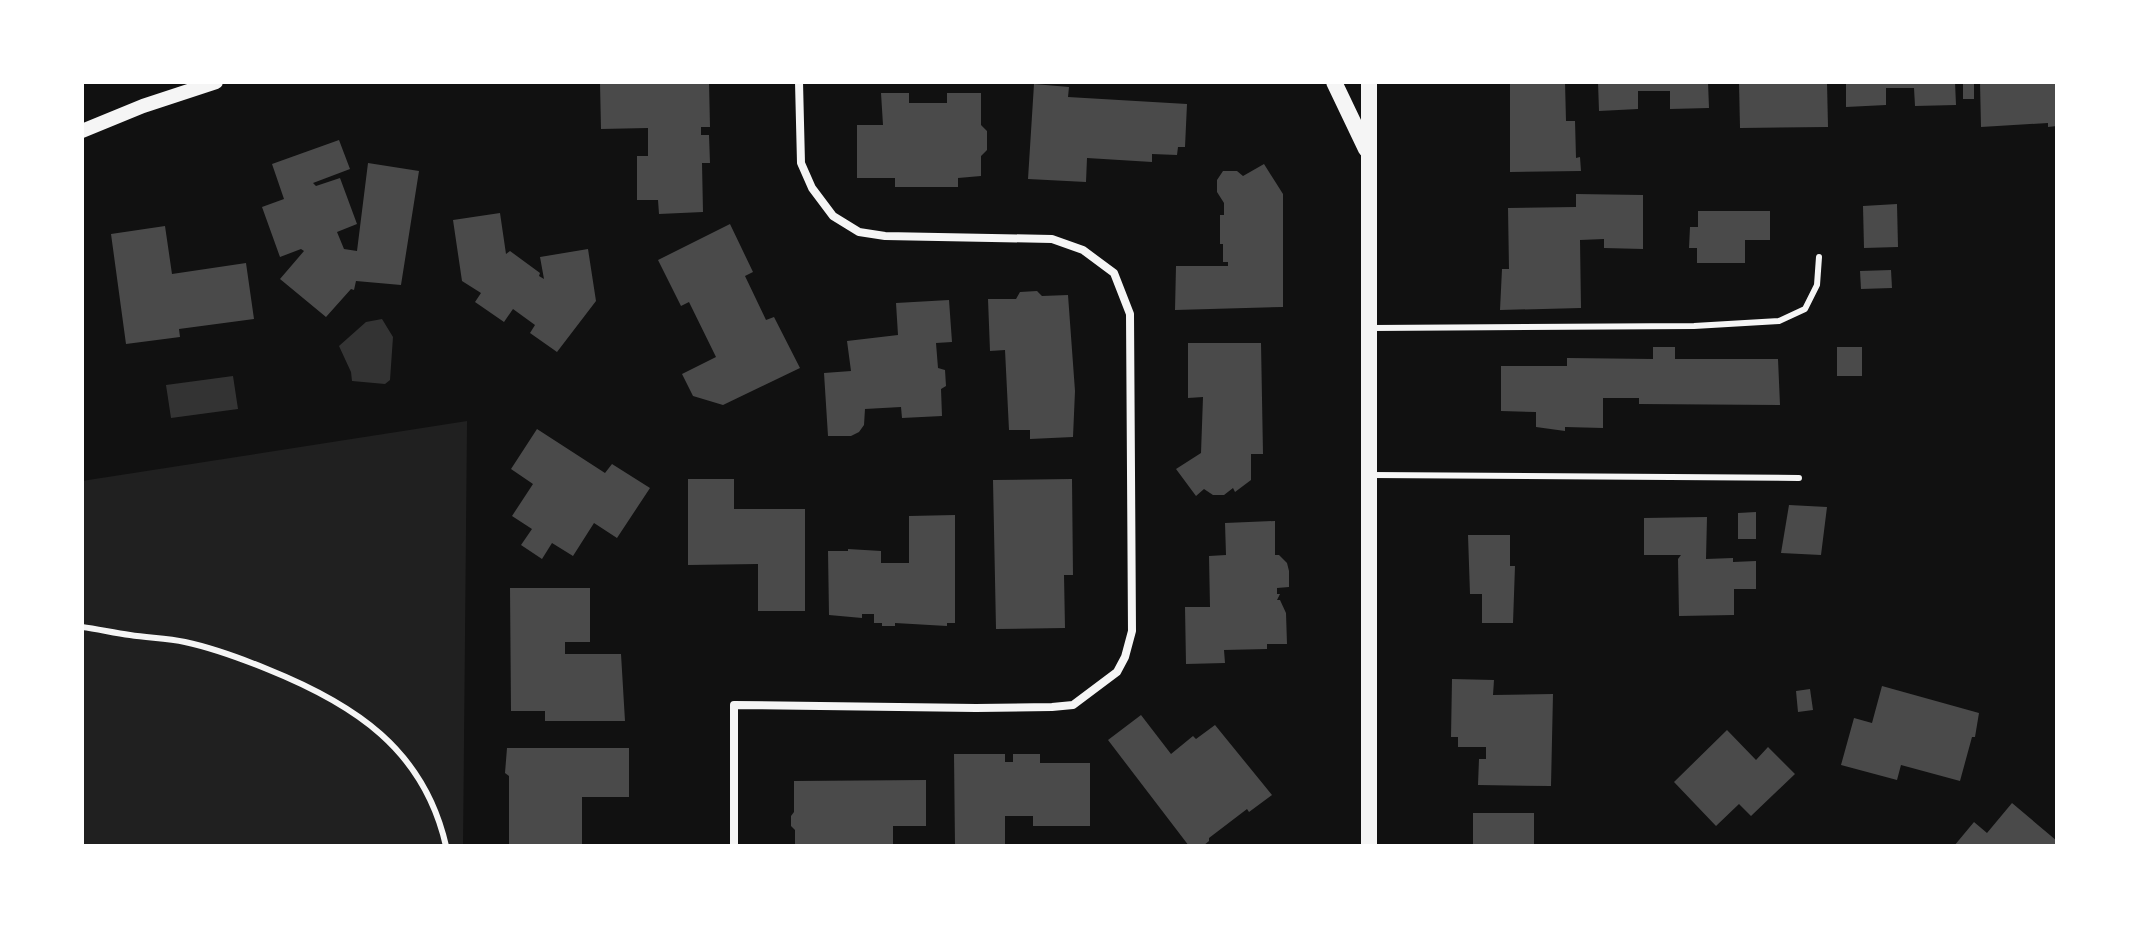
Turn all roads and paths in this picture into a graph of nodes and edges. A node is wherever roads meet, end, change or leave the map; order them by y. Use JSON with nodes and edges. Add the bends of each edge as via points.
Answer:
{"nodes":[{"id":1,"x":216,"y":82,"type":"edge"},
{"id":2,"x":799,"y":82,"type":"edge"},
{"id":3,"x":1334,"y":82,"type":"edge"},
{"id":4,"x":1369,"y":82,"type":"edge"},
{"id":5,"x":82,"y":131,"type":"edge"},
{"id":6,"x":1369,"y":153,"type":"junction"},
{"id":7,"x":1819,"y":257,"type":"dead end"},
{"id":8,"x":1369,"y":328,"type":"junction"},
{"id":9,"x":1369,"y":475,"type":"junction"},
{"id":10,"x":1799,"y":478,"type":"dead end"},
{"id":11,"x":82,"y":627,"type":"edge"},
{"id":12,"x":446,"y":846,"type":"edge"},
{"id":13,"x":734,"y":846,"type":"edge"},
{"id":14,"x":1369,"y":846,"type":"edge"}],
"edges":[{"from":1,"to":5,"type":"street"},
{"from":2,"to":13,"type":"street","via":[[801,163],[833,216],[859,232],[1052,239],[1083,250],[1114,273],[1130,314],[1132,631],[1117,672],[1073,705],[734,705]]},
{"from":3,"to":6,"type":"main road"},
{"from":4,"to":6,"type":"main road"},
{"from":6,"to":8,"type":"main road"},
{"from":7,"to":8,"type":"lane","via":[[1817,285],[1805,309],[1779,321]]},
{"from":8,"to":9,"type":"main road"},
{"from":9,"to":10,"type":"lane"},
{"from":9,"to":14,"type":"main road"},
{"from":11,"to":12,"type":"lane","via":[[209,647],[313,687],[364,719],[399,750],[441,822]]}]}
